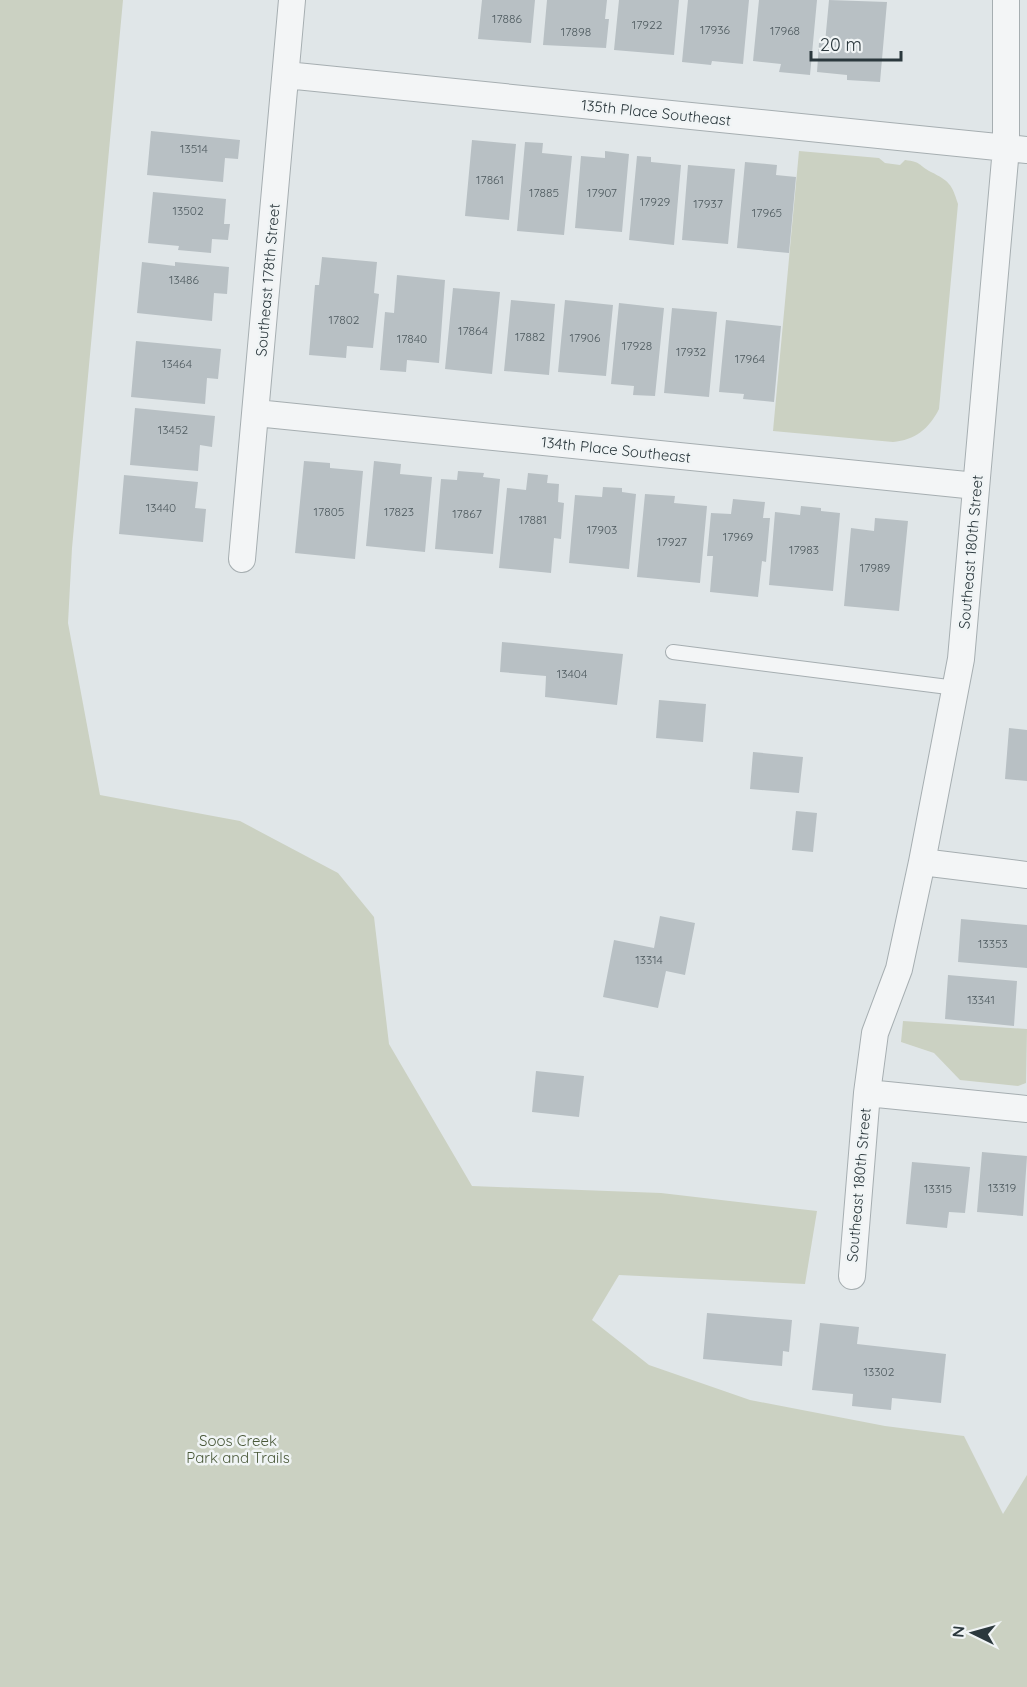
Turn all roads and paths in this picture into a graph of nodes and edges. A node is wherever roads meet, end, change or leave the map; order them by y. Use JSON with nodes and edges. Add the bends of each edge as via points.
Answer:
{"nodes":[{"id":1,"x":292,"y":0,"type":"edge"},
{"id":2,"x":1006,"y":0,"type":"edge"},
{"id":3,"x":286,"y":75,"type":"junction"},
{"id":4,"x":1017,"y":149,"type":"edge"},
{"id":5,"x":256,"y":413,"type":"junction"},
{"id":6,"x":976,"y":486,"type":"junction"},
{"id":7,"x":242,"y":559,"type":"dead end"},
{"id":8,"x":673,"y":652,"type":"dead end"},
{"id":9,"x":956,"y":688,"type":"junction"},
{"id":10,"x":922,"y":862,"type":"junction"},
{"id":11,"x":1027,"y":875,"type":"edge"},
{"id":12,"x":867,"y":1094,"type":"junction"},
{"id":13,"x":1027,"y":1109,"type":"edge"},
{"id":14,"x":852,"y":1276,"type":"dead end"}],
"edges":[{"from":1,"to":3,"type":"street","name":"Southeast 178th Street"},
{"from":2,"to":4,"type":"street","name":"Southeast 180th Street"},
{"from":3,"to":4,"type":"street","name":"135th Place Southeast"},
{"from":3,"to":5,"type":"street","name":"Southeast 178th Street"},
{"from":4,"to":6,"type":"street","name":"Southeast 180th Street"},
{"from":5,"to":6,"type":"street","name":"134th Place Southeast"},
{"from":5,"to":7,"type":"street","name":"Southeast 178th Street"},
{"from":6,"to":9,"type":"street","name":"Southeast 180th Street"},
{"from":8,"to":9,"type":"lane"},
{"from":9,"to":10,"type":"street","name":"Southeast 180th Street"},
{"from":10,"to":11,"type":"street"},
{"from":10,"to":12,"type":"street","name":"Southeast 180th Street","via":[[898,969],[875,1034]]},
{"from":12,"to":13,"type":"street","name":"Southeast 180th Street"},
{"from":12,"to":14,"type":"street","name":"Southeast 180th Street"}]}
